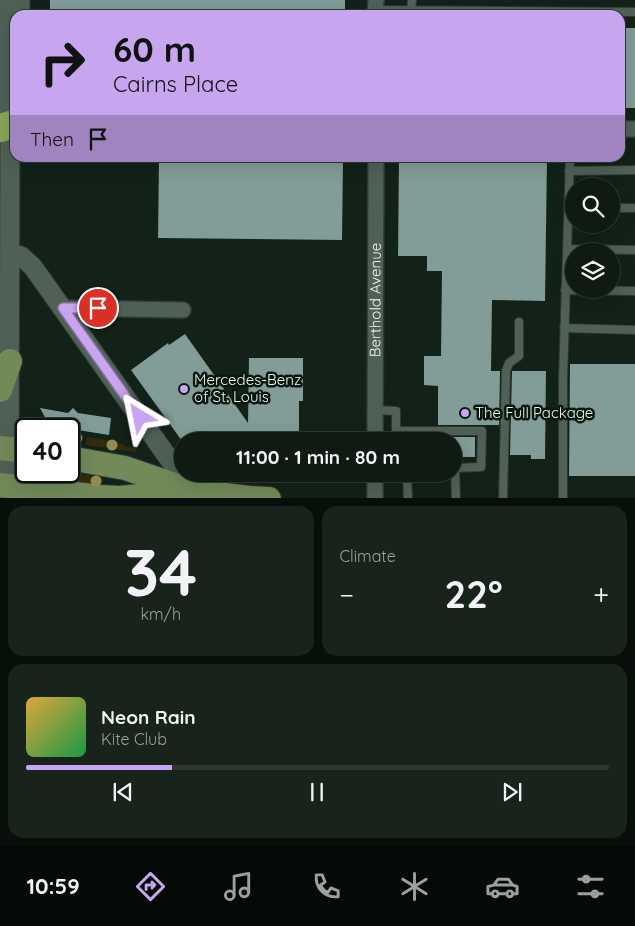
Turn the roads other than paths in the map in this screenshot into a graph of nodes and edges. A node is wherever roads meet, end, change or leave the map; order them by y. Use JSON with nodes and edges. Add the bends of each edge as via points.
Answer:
{"nodes":[{"id":1,"x":1,"y":0,"type":"edge"},
{"id":2,"x":375,"y":8,"type":"edge"},
{"id":3,"x":399,"y":10,"type":"edge"},
{"id":4,"x":10,"y":121,"type":"edge"},
{"id":5,"x":10,"y":162,"type":"edge"},
{"id":6,"x":376,"y":162,"type":"edge"},
{"id":7,"x":570,"y":162,"type":"edge"},
{"id":8,"x":635,"y":170,"type":"edge"},
{"id":9,"x":569,"y":171,"type":"junction"},
{"id":10,"x":569,"y":178,"type":"edge"},
{"id":11,"x":620,"y":208,"type":"edge"},
{"id":12,"x":635,"y":208,"type":"edge"},
{"id":13,"x":620,"y":250,"type":"edge"},
{"id":14,"x":635,"y":250,"type":"edge"},
{"id":15,"x":11,"y":252,"type":"junction"},
{"id":16,"x":565,"y":290,"type":"edge"},
{"id":17,"x":620,"y":292,"type":"edge"},
{"id":18,"x":635,"y":292,"type":"edge"},
{"id":19,"x":63,"y":308,"type":"junction"},
{"id":20,"x":183,"y":310,"type":"dead end"},
{"id":21,"x":519,"y":322,"type":"dead end"},
{"id":22,"x":564,"y":328,"type":"junction"},
{"id":23,"x":635,"y":330,"type":"edge"},
{"id":24,"x":10,"y":361,"type":"junction"},
{"id":25,"x":0,"y":390,"type":"edge"},
{"id":26,"x":375,"y":410,"type":"junction"},
{"id":27,"x":396,"y":430,"type":"joint"},
{"id":28,"x":421,"y":431,"type":"joint"},
{"id":29,"x":438,"y":431,"type":"joint"},
{"id":30,"x":456,"y":431,"type":"joint"},
{"id":31,"x":375,"y":432,"type":"edge"},
{"id":32,"x":12,"y":449,"type":"edge"},
{"id":33,"x":80,"y":460,"type":"edge"},
{"id":34,"x":462,"y":468,"type":"edge"},
{"id":35,"x":375,"y":482,"type":"edge"},
{"id":36,"x":407,"y":482,"type":"edge"},
{"id":37,"x":455,"y":482,"type":"edge"},
{"id":38,"x":6,"y":490,"type":"edge"},
{"id":39,"x":194,"y":495,"type":"edge"},
{"id":40,"x":269,"y":498,"type":"edge"},
{"id":41,"x":375,"y":498,"type":"edge"},
{"id":42,"x":408,"y":498,"type":"edge"},
{"id":43,"x":456,"y":498,"type":"edge"},
{"id":44,"x":502,"y":498,"type":"edge"},
{"id":45,"x":563,"y":498,"type":"edge"}],
"edges":[{"from":1,"to":4,"type":"street","via":[[2,88]]},
{"from":2,"to":3,"type":"lane"},
{"from":5,"to":15,"type":"street"},
{"from":6,"to":26,"type":"street","name":"Berthold Avenue"},
{"from":7,"to":9,"type":"lane"},
{"from":8,"to":9,"type":"lane"},
{"from":9,"to":10,"type":"lane"},
{"from":11,"to":12,"type":"lane"},
{"from":13,"to":14,"type":"lane"},
{"from":15,"to":19,"type":"street","via":[[28,260]]},
{"from":15,"to":24,"type":"street"},
{"from":16,"to":22,"type":"lane"},
{"from":17,"to":18,"type":"lane"},
{"from":19,"to":20,"type":"street"},
{"from":19,"to":39,"type":"street"},
{"from":21,"to":44,"type":"lane","via":[[519,356],[506,371]]},
{"from":22,"to":23,"type":"lane"},
{"from":22,"to":45,"type":"lane"},
{"from":24,"to":25,"type":"main road"},
{"from":24,"to":32,"type":"street"},
{"from":26,"to":27,"type":"lane","via":[[396,410]]},
{"from":26,"to":31,"type":"street","name":"Berthold Avenue"},
{"from":27,"to":28,"type":"lane"},
{"from":28,"to":29,"type":"lane"},
{"from":29,"to":30,"type":"lane"},
{"from":30,"to":34,"type":"lane","via":[[482,431],[481,467]]},
{"from":32,"to":38,"type":"street"},
{"from":33,"to":39,"type":"main road","via":[[125,468]]},
{"from":35,"to":41,"type":"street"},
{"from":36,"to":42,"type":"lane"},
{"from":37,"to":43,"type":"lane"},
{"from":38,"to":39,"type":"main road","via":[[100,498]]},
{"from":39,"to":40,"type":"main road"}]}
